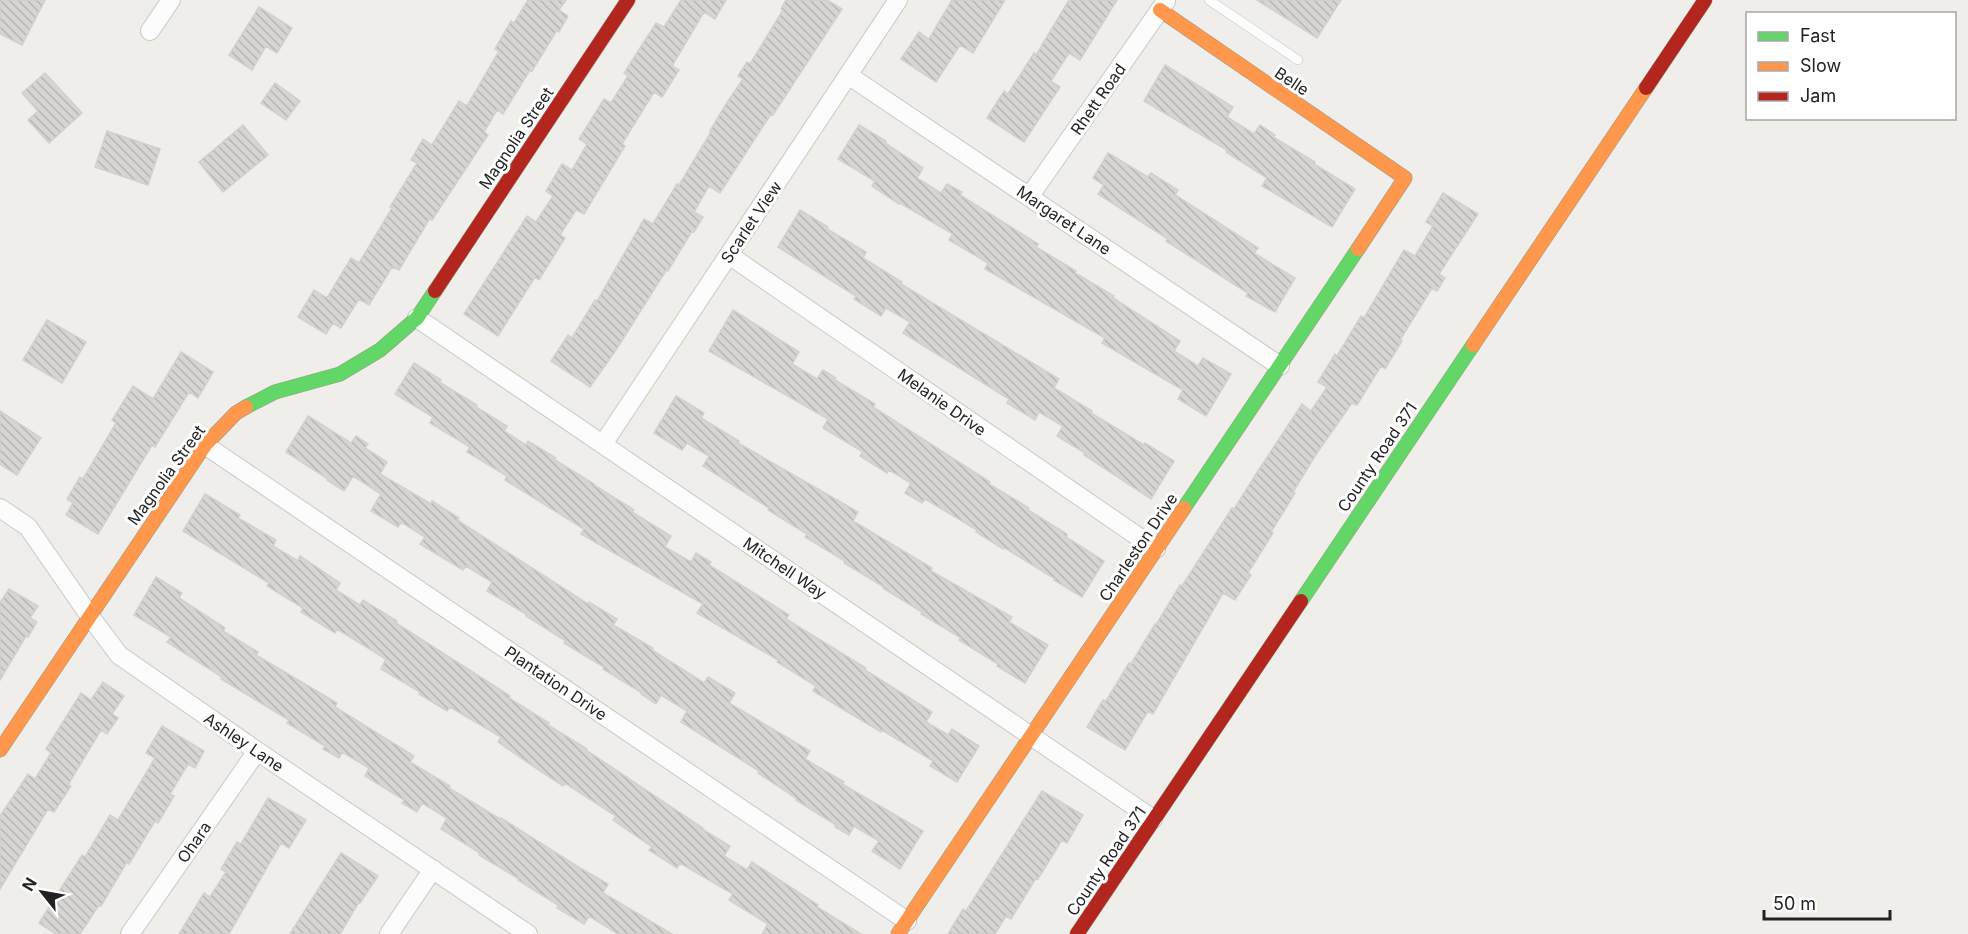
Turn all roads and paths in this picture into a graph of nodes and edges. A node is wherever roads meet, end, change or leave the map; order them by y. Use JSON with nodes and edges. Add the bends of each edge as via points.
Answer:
{"nodes":[{"id":1,"x":171,"y":0,"type":"edge"},
{"id":2,"x":628,"y":0,"type":"edge"},
{"id":3,"x":898,"y":0,"type":"edge"},
{"id":4,"x":1209,"y":0,"type":"edge"},
{"id":5,"x":1705,"y":0,"type":"edge"},
{"id":6,"x":1163,"y":5,"type":"edge"},
{"id":7,"x":150,"y":31,"type":"dead end"},
{"id":8,"x":1298,"y":60,"type":"dead end"},
{"id":9,"x":848,"y":75,"type":"junction"},
{"id":10,"x":1406,"y":178,"type":"joint"},
{"id":11,"x":1029,"y":197,"type":"junction"},
{"id":12,"x":729,"y":255,"type":"junction"},
{"id":13,"x":417,"y":318,"type":"junction"},
{"id":14,"x":1280,"y":366,"type":"junction"},
{"id":15,"x":603,"y":444,"type":"junction"},
{"id":16,"x":205,"y":445,"type":"junction"},
{"id":17,"x":0,"y":508,"type":"edge"},
{"id":18,"x":1156,"y":549,"type":"junction"},
{"id":19,"x":89,"y":615,"type":"junction"},
{"id":20,"x":1031,"y":735,"type":"junction"},
{"id":21,"x":0,"y":750,"type":"edge"},
{"id":22,"x":257,"y":751,"type":"junction"},
{"id":23,"x":1153,"y":819,"type":"junction"},
{"id":24,"x":433,"y":869,"type":"junction"},
{"id":25,"x":902,"y":927,"type":"edge"},
{"id":26,"x":130,"y":934,"type":"edge"},
{"id":27,"x":389,"y":934,"type":"edge"},
{"id":28,"x":528,"y":934,"type":"edge"},
{"id":29,"x":1077,"y":934,"type":"edge"}],
"edges":[{"from":1,"to":7,"type":"street"},
{"from":2,"to":13,"type":"street","name":"Magnolia Street"},
{"from":3,"to":9,"type":"street","name":"Scarlet View"},
{"from":4,"to":8,"type":"lane"},
{"from":5,"to":23,"type":"street","name":"County Road 371"},
{"from":6,"to":10,"type":"street","name":"Belle"},
{"from":6,"to":11,"type":"street","name":"Rhett Road"},
{"from":9,"to":11,"type":"street","name":"Margaret Lane"},
{"from":9,"to":12,"type":"street","name":"Scarlet View"},
{"from":10,"to":14,"type":"street","name":"Charleston Drive"},
{"from":11,"to":14,"type":"street","name":"Margaret Lane"},
{"from":12,"to":15,"type":"street","name":"Scarlet View"},
{"from":12,"to":18,"type":"street","name":"Melanie Drive"},
{"from":13,"to":15,"type":"street","name":"Mitchell Way"},
{"from":13,"to":16,"type":"street","name":"Magnolia Street","via":[[380,350],[340,374],[275,392],[236,413]]},
{"from":14,"to":18,"type":"street","name":"Charleston Drive"},
{"from":15,"to":20,"type":"street","name":"Mitchell Way"},
{"from":16,"to":19,"type":"street","name":"Magnolia Street"},
{"from":16,"to":25,"type":"street","name":"Plantation Drive"},
{"from":17,"to":19,"type":"street","name":"Ashley Lane","via":[[28,527]]},
{"from":18,"to":20,"type":"street","name":"Charleston Drive"},
{"from":19,"to":21,"type":"street","name":"Magnolia Street"},
{"from":19,"to":22,"type":"street","name":"Ashley Lane","via":[[119,655]]},
{"from":20,"to":23,"type":"street","name":"Mitchell Way"},
{"from":20,"to":25,"type":"street","name":"Charleston Drive"},
{"from":22,"to":24,"type":"street","name":"Ashley Lane"},
{"from":22,"to":26,"type":"street","name":"Ohara"},
{"from":23,"to":29,"type":"street","name":"County Road 371"},
{"from":24,"to":27,"type":"street"},
{"from":24,"to":28,"type":"street","name":"Ashley Lane"}]}
